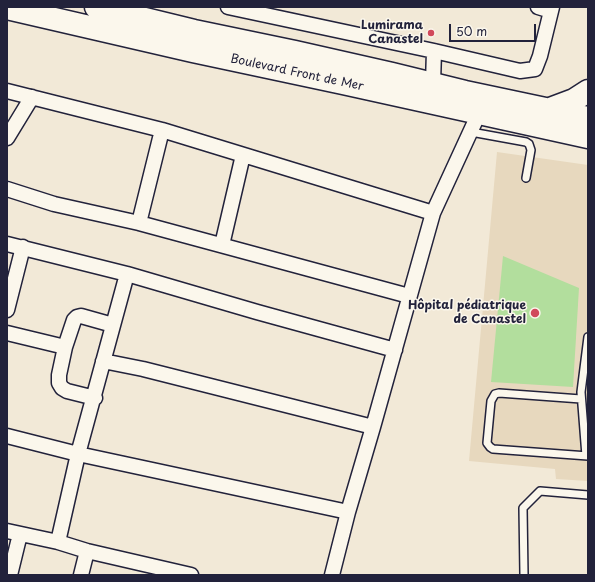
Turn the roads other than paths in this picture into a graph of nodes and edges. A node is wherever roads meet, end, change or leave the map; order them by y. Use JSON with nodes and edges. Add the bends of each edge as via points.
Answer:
{"nodes":[{"id":1,"x":96,"y":7,"type":"edge"},
{"id":2,"x":228,"y":7,"type":"edge"},
{"id":3,"x":7,"y":8,"type":"edge"},
{"id":4,"x":547,"y":8,"type":"edge"},
{"id":5,"x":434,"y":51,"type":"junction"},
{"id":6,"x":434,"y":84,"type":"junction"},
{"id":7,"x":7,"y":91,"type":"edge"},
{"id":8,"x":588,"y":91,"type":"edge"},
{"id":9,"x":32,"y":97,"type":"junction"},
{"id":10,"x":550,"y":109,"type":"junction"},
{"id":11,"x":588,"y":118,"type":"edge"},
{"id":12,"x":475,"y":122,"type":"junction"},
{"id":13,"x":162,"y":130,"type":"junction"},
{"id":14,"x":588,"y":137,"type":"edge"},
{"id":15,"x":7,"y":138,"type":"edge"},
{"id":16,"x":243,"y":156,"type":"junction"},
{"id":17,"x":526,"y":178,"type":"dead end"},
{"id":18,"x":7,"y":189,"type":"edge"},
{"id":19,"x":433,"y":213,"type":"junction"},
{"id":20,"x":139,"y":223,"type":"junction"},
{"id":21,"x":7,"y":244,"type":"edge"},
{"id":22,"x":222,"y":245,"type":"junction"},
{"id":23,"x":23,"y":247,"type":"junction"},
{"id":24,"x":127,"y":274,"type":"junction"},
{"id":25,"x":409,"y":296,"type":"junction"},
{"id":26,"x":7,"y":310,"type":"edge"},
{"id":27,"x":112,"y":325,"type":"junction"},
{"id":28,"x":7,"y":334,"type":"edge"},
{"id":29,"x":588,"y":337,"type":"edge"},
{"id":30,"x":66,"y":347,"type":"junction"},
{"id":31,"x":394,"y":350,"type":"junction"},
{"id":32,"x":103,"y":361,"type":"junction"},
{"id":33,"x":95,"y":398,"type":"junction"},
{"id":34,"x":581,"y":399,"type":"junction"},
{"id":35,"x":374,"y":427,"type":"junction"},
{"id":36,"x":586,"y":431,"type":"edge"},
{"id":37,"x":7,"y":436,"type":"edge"},
{"id":38,"x":78,"y":454,"type":"junction"},
{"id":39,"x":587,"y":456,"type":"edge"},
{"id":40,"x":588,"y":495,"type":"edge"},
{"id":41,"x":348,"y":512,"type":"junction"},
{"id":42,"x":13,"y":533,"type":"edge"},
{"id":43,"x":58,"y":542,"type":"junction"},
{"id":44,"x":87,"y":551,"type":"junction"},
{"id":45,"x":10,"y":575,"type":"edge"},
{"id":46,"x":81,"y":575,"type":"edge"},
{"id":47,"x":191,"y":575,"type":"edge"},
{"id":48,"x":332,"y":575,"type":"edge"},
{"id":49,"x":524,"y":575,"type":"edge"}],
"edges":[{"from":1,"to":6,"type":"main road"},
{"from":2,"to":5,"type":"street"},
{"from":3,"to":12,"type":"main road","name":"Boulevard Front de Mer","via":[[193,51]]},
{"from":4,"to":5,"type":"street","via":[[540,56],[534,69],[520,71]]},
{"from":5,"to":6,"type":"street"},
{"from":6,"to":10,"type":"main road"},
{"from":7,"to":9,"type":"street"},
{"from":8,"to":10,"type":"main road","via":[[574,100]]},
{"from":9,"to":13,"type":"street"},
{"from":9,"to":15,"type":"street"},
{"from":10,"to":11,"type":"main road"},
{"from":12,"to":14,"type":"main road","name":"Boulevard Front de Mer"},
{"from":12,"to":17,"type":"lane","via":[[529,144],[531,150]]},
{"from":12,"to":19,"type":"street"},
{"from":13,"to":16,"type":"street"},
{"from":13,"to":20,"type":"street"},
{"from":16,"to":19,"type":"street"},
{"from":16,"to":22,"type":"street"},
{"from":18,"to":20,"type":"street","via":[[54,204]]},
{"from":19,"to":25,"type":"street"},
{"from":20,"to":22,"type":"street"},
{"from":21,"to":23,"type":"street"},
{"from":22,"to":25,"type":"street"},
{"from":23,"to":24,"type":"street"},
{"from":23,"to":26,"type":"street"},
{"from":24,"to":27,"type":"street"},
{"from":24,"to":31,"type":"street"},
{"from":25,"to":31,"type":"street"},
{"from":27,"to":30,"type":"street","via":[[77,317]]},
{"from":27,"to":32,"type":"street"},
{"from":28,"to":30,"type":"street"},
{"from":29,"to":34,"type":"lane"},
{"from":30,"to":33,"type":"street","via":[[59,383],[67,391]]},
{"from":31,"to":35,"type":"street"},
{"from":32,"to":33,"type":"street"},
{"from":32,"to":35,"type":"street"},
{"from":33,"to":38,"type":"street"},
{"from":34,"to":36,"type":"lane"},
{"from":34,"to":39,"type":"lane","via":[[495,394],[491,401],[487,443],[493,449]]},
{"from":35,"to":41,"type":"street"},
{"from":36,"to":39,"type":"lane"},
{"from":37,"to":38,"type":"street"},
{"from":38,"to":41,"type":"street"},
{"from":38,"to":43,"type":"street"},
{"from":40,"to":49,"type":"lane","via":[[540,490],[523,508]]},
{"from":41,"to":48,"type":"street"},
{"from":42,"to":43,"type":"street"},
{"from":42,"to":45,"type":"street"},
{"from":43,"to":44,"type":"street"},
{"from":44,"to":46,"type":"street"},
{"from":44,"to":47,"type":"street"}]}
